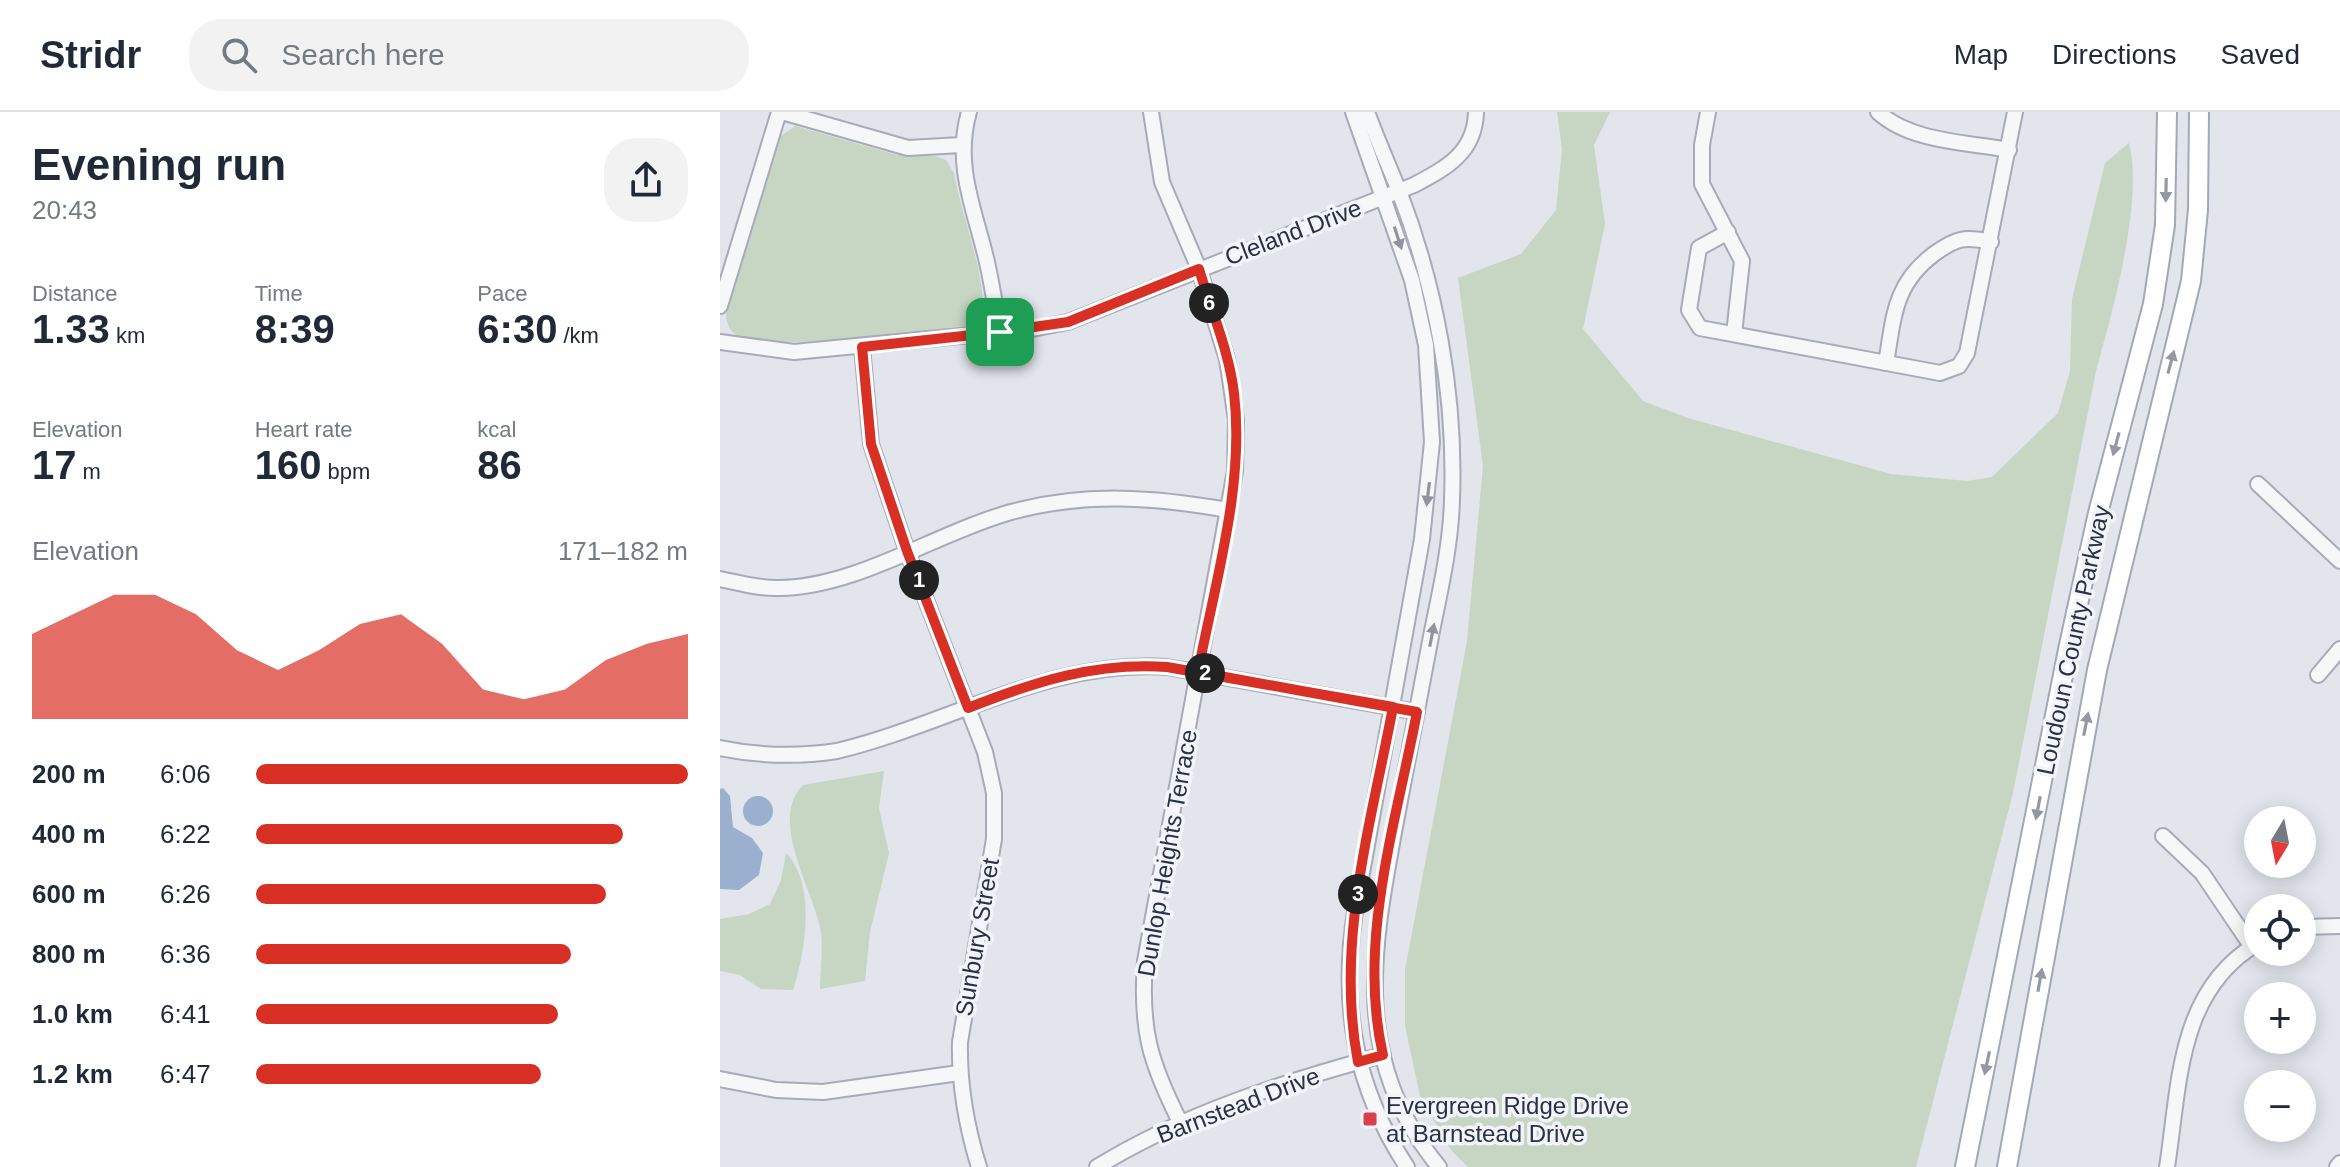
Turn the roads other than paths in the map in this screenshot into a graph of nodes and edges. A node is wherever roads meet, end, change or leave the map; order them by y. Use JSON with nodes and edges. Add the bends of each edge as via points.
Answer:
{"nodes":[{"id":1,"x":780,"y":112,"type":"edge"},
{"id":2,"x":969,"y":112,"type":"edge"},
{"id":3,"x":1151,"y":112,"type":"edge"},
{"id":4,"x":1353,"y":112,"type":"edge"},
{"id":5,"x":1367,"y":112,"type":"edge"},
{"id":6,"x":1476,"y":112,"type":"edge"},
{"id":7,"x":1708,"y":112,"type":"edge"},
{"id":8,"x":1878,"y":112,"type":"edge"},
{"id":9,"x":2015,"y":112,"type":"edge"},
{"id":10,"x":2167,"y":112,"type":"edge"},
{"id":11,"x":2199,"y":112,"type":"edge"},
{"id":12,"x":961,"y":145,"type":"junction"},
{"id":13,"x":2009,"y":150,"type":"junction"},
{"id":14,"x":1392,"y":194,"type":"junction"},
{"id":15,"x":1728,"y":232,"type":"junction"},
{"id":16,"x":1991,"y":242,"type":"junction"},
{"id":17,"x":1199,"y":269,"type":"junction"},
{"id":18,"x":720,"y":306,"type":"edge"},
{"id":19,"x":1000,"y":332,"type":"junction"},
{"id":20,"x":1734,"y":334,"type":"junction"},
{"id":21,"x":720,"y":342,"type":"edge"},
{"id":22,"x":862,"y":347,"type":"junction"},
{"id":23,"x":1886,"y":363,"type":"junction"},
{"id":24,"x":2258,"y":484,"type":"dead end"},
{"id":25,"x":1228,"y":510,"type":"junction"},
{"id":26,"x":907,"y":551,"type":"junction"},
{"id":27,"x":2340,"y":561,"type":"edge"},
{"id":28,"x":720,"y":579,"type":"edge"},
{"id":29,"x":2340,"y":649,"type":"edge"},
{"id":30,"x":1198,"y":672,"type":"junction"},
{"id":31,"x":2318,"y":675,"type":"dead end"},
{"id":32,"x":1393,"y":707,"type":"junction"},
{"id":33,"x":968,"y":708,"type":"junction"},
{"id":34,"x":1417,"y":712,"type":"junction"},
{"id":35,"x":720,"y":748,"type":"edge"},
{"id":36,"x":2163,"y":836,"type":"dead end"},
{"id":37,"x":2340,"y":926,"type":"edge"},
{"id":38,"x":2316,"y":927,"type":"edge"},
{"id":39,"x":2244,"y":930,"type":"edge"},
{"id":40,"x":2244,"y":953,"type":"edge"},
{"id":41,"x":1383,"y":1055,"type":"junction"},
{"id":42,"x":1358,"y":1062,"type":"junction"},
{"id":43,"x":959,"y":1073,"type":"junction"},
{"id":44,"x":720,"y":1079,"type":"edge"},
{"id":45,"x":1180,"y":1122,"type":"junction"},
{"id":46,"x":979,"y":1167,"type":"edge"},
{"id":47,"x":1097,"y":1167,"type":"edge"},
{"id":48,"x":1407,"y":1167,"type":"edge"},
{"id":49,"x":1439,"y":1167,"type":"edge"},
{"id":50,"x":1965,"y":1167,"type":"edge"},
{"id":51,"x":2007,"y":1167,"type":"edge"},
{"id":52,"x":2167,"y":1167,"type":"edge"}],
"edges":[{"from":1,"to":12,"type":"street","via":[[908,148]]},
{"from":1,"to":18,"type":"street"},
{"from":2,"to":12,"type":"street"},
{"from":3,"to":17,"type":"street","name":"Dunlop Heights Terrace","via":[[1162,182]]},
{"from":4,"to":14,"type":"street"},
{"from":5,"to":14,"type":"street"},
{"from":6,"to":14,"type":"street","name":"Cleland Drive","via":[[1475,130],[1449,166]]},
{"from":7,"to":15,"type":"street","via":[[1702,184]]},
{"from":8,"to":13,"type":"street","via":[[1912,132]]},
{"from":9,"to":13,"type":"street"},
{"from":10,"to":50,"type":"main road","name":"Loudoun County Parkway","one_way":true,"via":[[2165,225],[2153,304],[2069,645]]},
{"from":51,"to":11,"type":"main road","name":"Loudoun County Parkway","one_way":true,"via":[[2097,670],[2191,281]]},
{"from":12,"to":19,"type":"street"},
{"from":13,"to":16,"type":"street"},
{"from":14,"to":17,"type":"street","name":"Cleland Drive"},
{"from":14,"to":32,"type":"street","one_way":true,"via":[[1420,314],[1430,377],[1432,442],[1422,539]]},
{"from":34,"to":14,"type":"street","one_way":true,"via":[[1448,546],[1453,470],[1439,334],[1427,283]]},
{"from":15,"to":20,"type":"street","via":[[1742,261]]},
{"from":15,"to":20,"type":"street","via":[[1699,248],[1689,310],[1700,328]]},
{"from":16,"to":23,"type":"street","via":[[1954,239],[1916,268],[1896,305]]},
{"from":16,"to":23,"type":"street","via":[[1967,353],[1959,366],[1940,373]]},
{"from":17,"to":19,"type":"street","name":"Cleland Drive","via":[[1068,322]]},
{"from":17,"to":25,"type":"street","name":"Dunlop Heights Terrace","via":[[1234,391],[1237,448]]},
{"from":19,"to":22,"type":"street","name":"Cleland Drive"},
{"from":20,"to":23,"type":"street"},
{"from":21,"to":22,"type":"street","name":"Cleland Drive","via":[[794,352]]},
{"from":22,"to":26,"type":"street","name":"Sunbury Street","via":[[871,444]]},
{"from":24,"to":27,"type":"street"},
{"from":25,"to":26,"type":"street","via":[[1158,498],[1068,501],[1012,512]]},
{"from":25,"to":30,"type":"street","name":"Dunlop Heights Terrace"},
{"from":26,"to":28,"type":"street","via":[[803,587]]},
{"from":26,"to":33,"type":"street","name":"Sunbury Street"},
{"from":29,"to":31,"type":"street"},
{"from":30,"to":32,"type":"street"},
{"from":30,"to":33,"type":"street","via":[[1130,664],[1096,668],[1058,675]]},
{"from":30,"to":45,"type":"street","name":"Dunlop Heights Terrace","via":[[1143,987],[1147,1044]]},
{"from":32,"to":34,"type":"street"},
{"from":32,"to":42,"type":"street","via":[[1349,948],[1349,1009]]},
{"from":33,"to":35,"type":"street","via":[[837,751],[750,754]]},
{"from":33,"to":43,"type":"street","name":"Sunbury Street","via":[[994,793],[994,839],[964,1000]]},
{"from":34,"to":41,"type":"street","via":[[1374,952],[1374,999]]},
{"from":36,"to":39,"type":"street","via":[[2202,873]]},
{"from":37,"to":38,"type":"street"},
{"from":40,"to":52,"type":"street","via":[[2224,968],[2201,999],[2188,1035]]},
{"from":41,"to":42,"type":"street","name":"Barnstead Drive"},
{"from":41,"to":49,"type":"street","via":[[1406,1117]]},
{"from":42,"to":45,"type":"street","name":"Barnstead Drive"},
{"from":42,"to":48,"type":"street","via":[[1374,1108]]},
{"from":43,"to":44,"type":"street","via":[[823,1092]]},
{"from":43,"to":46,"type":"street","name":"Sunbury Street"},
{"from":45,"to":47,"type":"street","name":"Barnstead Drive"}]}
